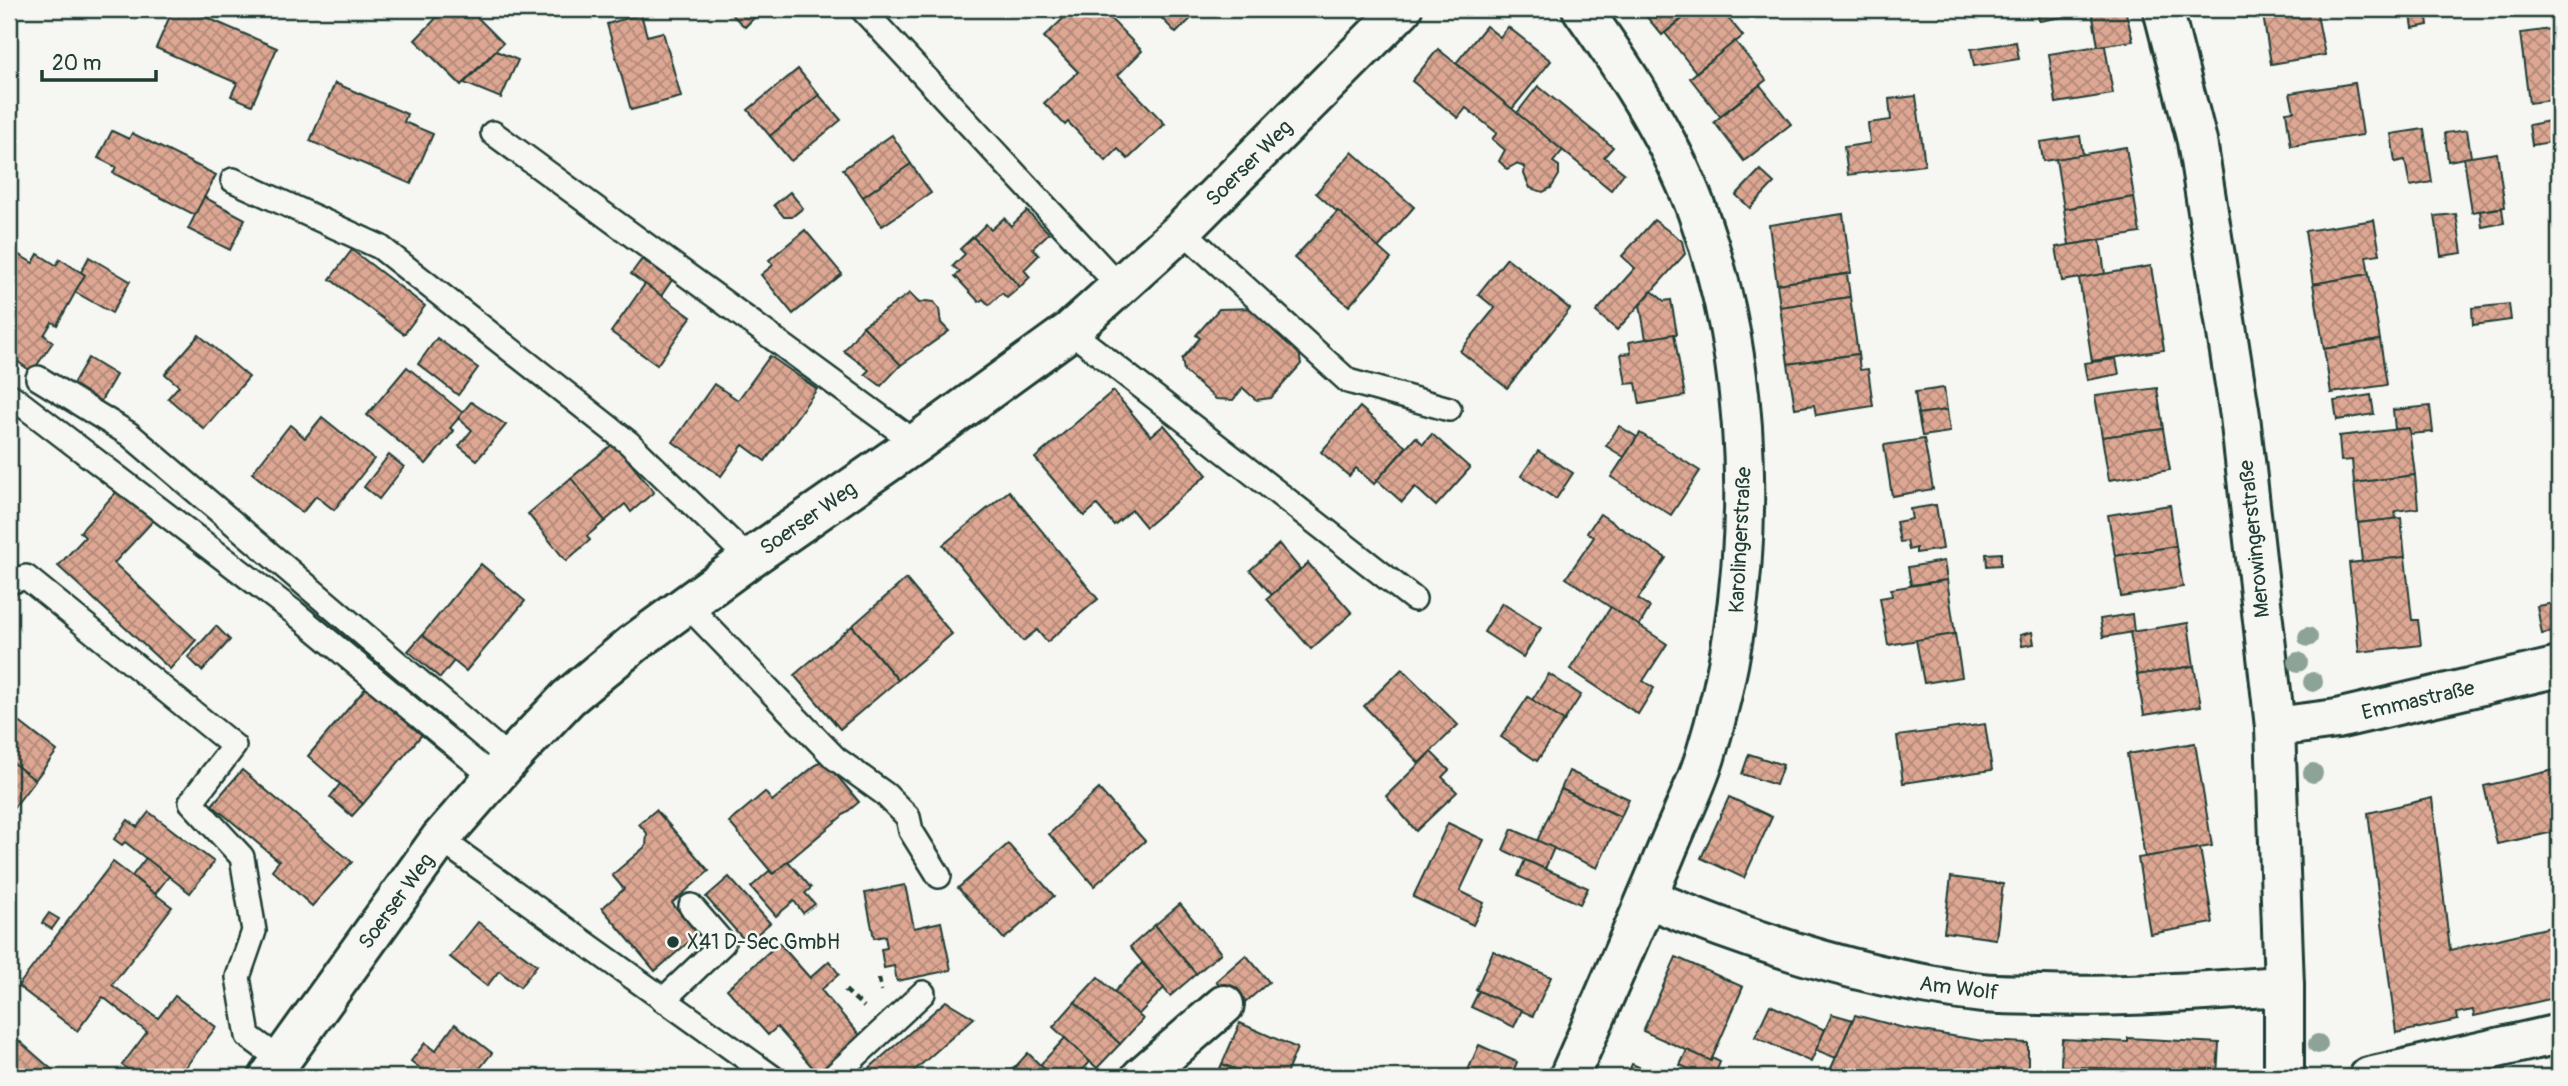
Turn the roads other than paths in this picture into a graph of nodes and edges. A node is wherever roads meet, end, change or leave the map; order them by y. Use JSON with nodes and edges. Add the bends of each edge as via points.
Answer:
{"nodes":[{"id":1,"x":862,"y":9,"type":"edge"},
{"id":2,"x":1402,"y":9,"type":"edge"},
{"id":3,"x":1582,"y":9,"type":"edge"},
{"id":4,"x":2163,"y":9,"type":"edge"},
{"id":5,"x":493,"y":134,"type":"dead end"},
{"id":6,"x":233,"y":180,"type":"dead end"},
{"id":7,"x":1182,"y":230,"type":"junction"},
{"id":8,"x":1120,"y":287,"type":"junction"},
{"id":9,"x":1070,"y":331,"type":"junction"},
{"id":10,"x":38,"y":378,"type":"dead end"},
{"id":11,"x":11,"y":396,"type":"dead end"},
{"id":12,"x":1449,"y":410,"type":"dead end"},
{"id":13,"x":916,"y":443,"type":"junction"},
{"id":14,"x":749,"y":559,"type":"junction"},
{"id":15,"x":9,"y":582,"type":"edge"},
{"id":16,"x":1415,"y":599,"type":"dead end"},
{"id":17,"x":687,"y":605,"type":"junction"},
{"id":18,"x":2559,"y":667,"type":"edge"},
{"id":19,"x":2275,"y":727,"type":"junction"},
{"id":20,"x":502,"y":768,"type":"junction"},
{"id":21,"x":440,"y":839,"type":"junction"},
{"id":22,"x":939,"y":876,"type":"dead end"},
{"id":23,"x":1647,"y":898,"type":"junction"},
{"id":24,"x":691,"y":906,"type":"dead end"},
{"id":25,"x":2284,"y":986,"type":"junction"},
{"id":26,"x":923,"y":993,"type":"dead end"},
{"id":27,"x":663,"y":1000,"type":"junction"},
{"id":28,"x":1224,"y":1005,"type":"dead end"},
{"id":29,"x":2559,"y":1034,"type":"edge"},
{"id":30,"x":275,"y":1069,"type":"edge"},
{"id":31,"x":772,"y":1077,"type":"edge"},
{"id":32,"x":833,"y":1077,"type":"edge"},
{"id":33,"x":1141,"y":1077,"type":"edge"},
{"id":34,"x":1569,"y":1077,"type":"edge"},
{"id":35,"x":2284,"y":1077,"type":"edge"},
{"id":36,"x":2369,"y":1077,"type":"edge"}],
"edges":[{"from":1,"to":8,"type":"lane"},
{"from":2,"to":7,"type":"street","name":"Soerser Weg"},
{"from":3,"to":23,"type":"street","name":"Karolingerstraße","via":[[1658,127],[1700,220],[1720,285],[1744,456],[1736,616],[1725,682],[1704,758]]},
{"from":4,"to":19,"type":"street","name":"Merowingerstraße","via":[[2197,141],[2236,388]]},
{"from":5,"to":13,"type":"lane"},
{"from":6,"to":14,"type":"lane","via":[[380,247],[629,443]]},
{"from":7,"to":8,"type":"street","name":"Soerser Weg"},
{"from":7,"to":12,"type":"lane","via":[[1348,381]]},
{"from":8,"to":9,"type":"street","name":"Soerser Weg"},
{"from":9,"to":13,"type":"street","name":"Soerser Weg"},
{"from":9,"to":16,"type":"lane"},
{"from":10,"to":20,"type":"lane","via":[[129,434]]},
{"from":11,"to":20,"type":"lane"},
{"from":13,"to":14,"type":"street","name":"Soerser Weg"},
{"from":14,"to":17,"type":"street","name":"Soerser Weg"},
{"from":15,"to":30,"type":"lane","via":[[26,578],[234,746],[191,802],[243,857],[254,931],[237,977],[248,1036]]},
{"from":17,"to":20,"type":"street","name":"Soerser Weg","via":[[568,698]]},
{"from":17,"to":22,"type":"lane","via":[[835,758],[908,817],[911,831]]},
{"from":18,"to":19,"type":"street","name":"Emmastraße","via":[[2337,719]]},
{"from":19,"to":25,"type":"street","name":"Merowingerstraße"},
{"from":20,"to":21,"type":"street","name":"Soerser Weg"},
{"from":21,"to":27,"type":"lane"},
{"from":21,"to":30,"type":"street","name":"Soerser Weg"},
{"from":23,"to":25,"type":"street","name":"Am Wolf","via":[[1796,953],[1887,978],[1984,993],[2101,997]]},
{"from":23,"to":34,"type":"street","name":"Karolingerstraße"},
{"from":24,"to":27,"type":"lane","via":[[723,943]]},
{"from":25,"to":35,"type":"street","name":"Merowingerstraße"},
{"from":26,"to":32,"type":"lane"},
{"from":27,"to":31,"type":"lane"},
{"from":28,"to":33,"type":"street"},
{"from":29,"to":36,"type":"street"}]}
